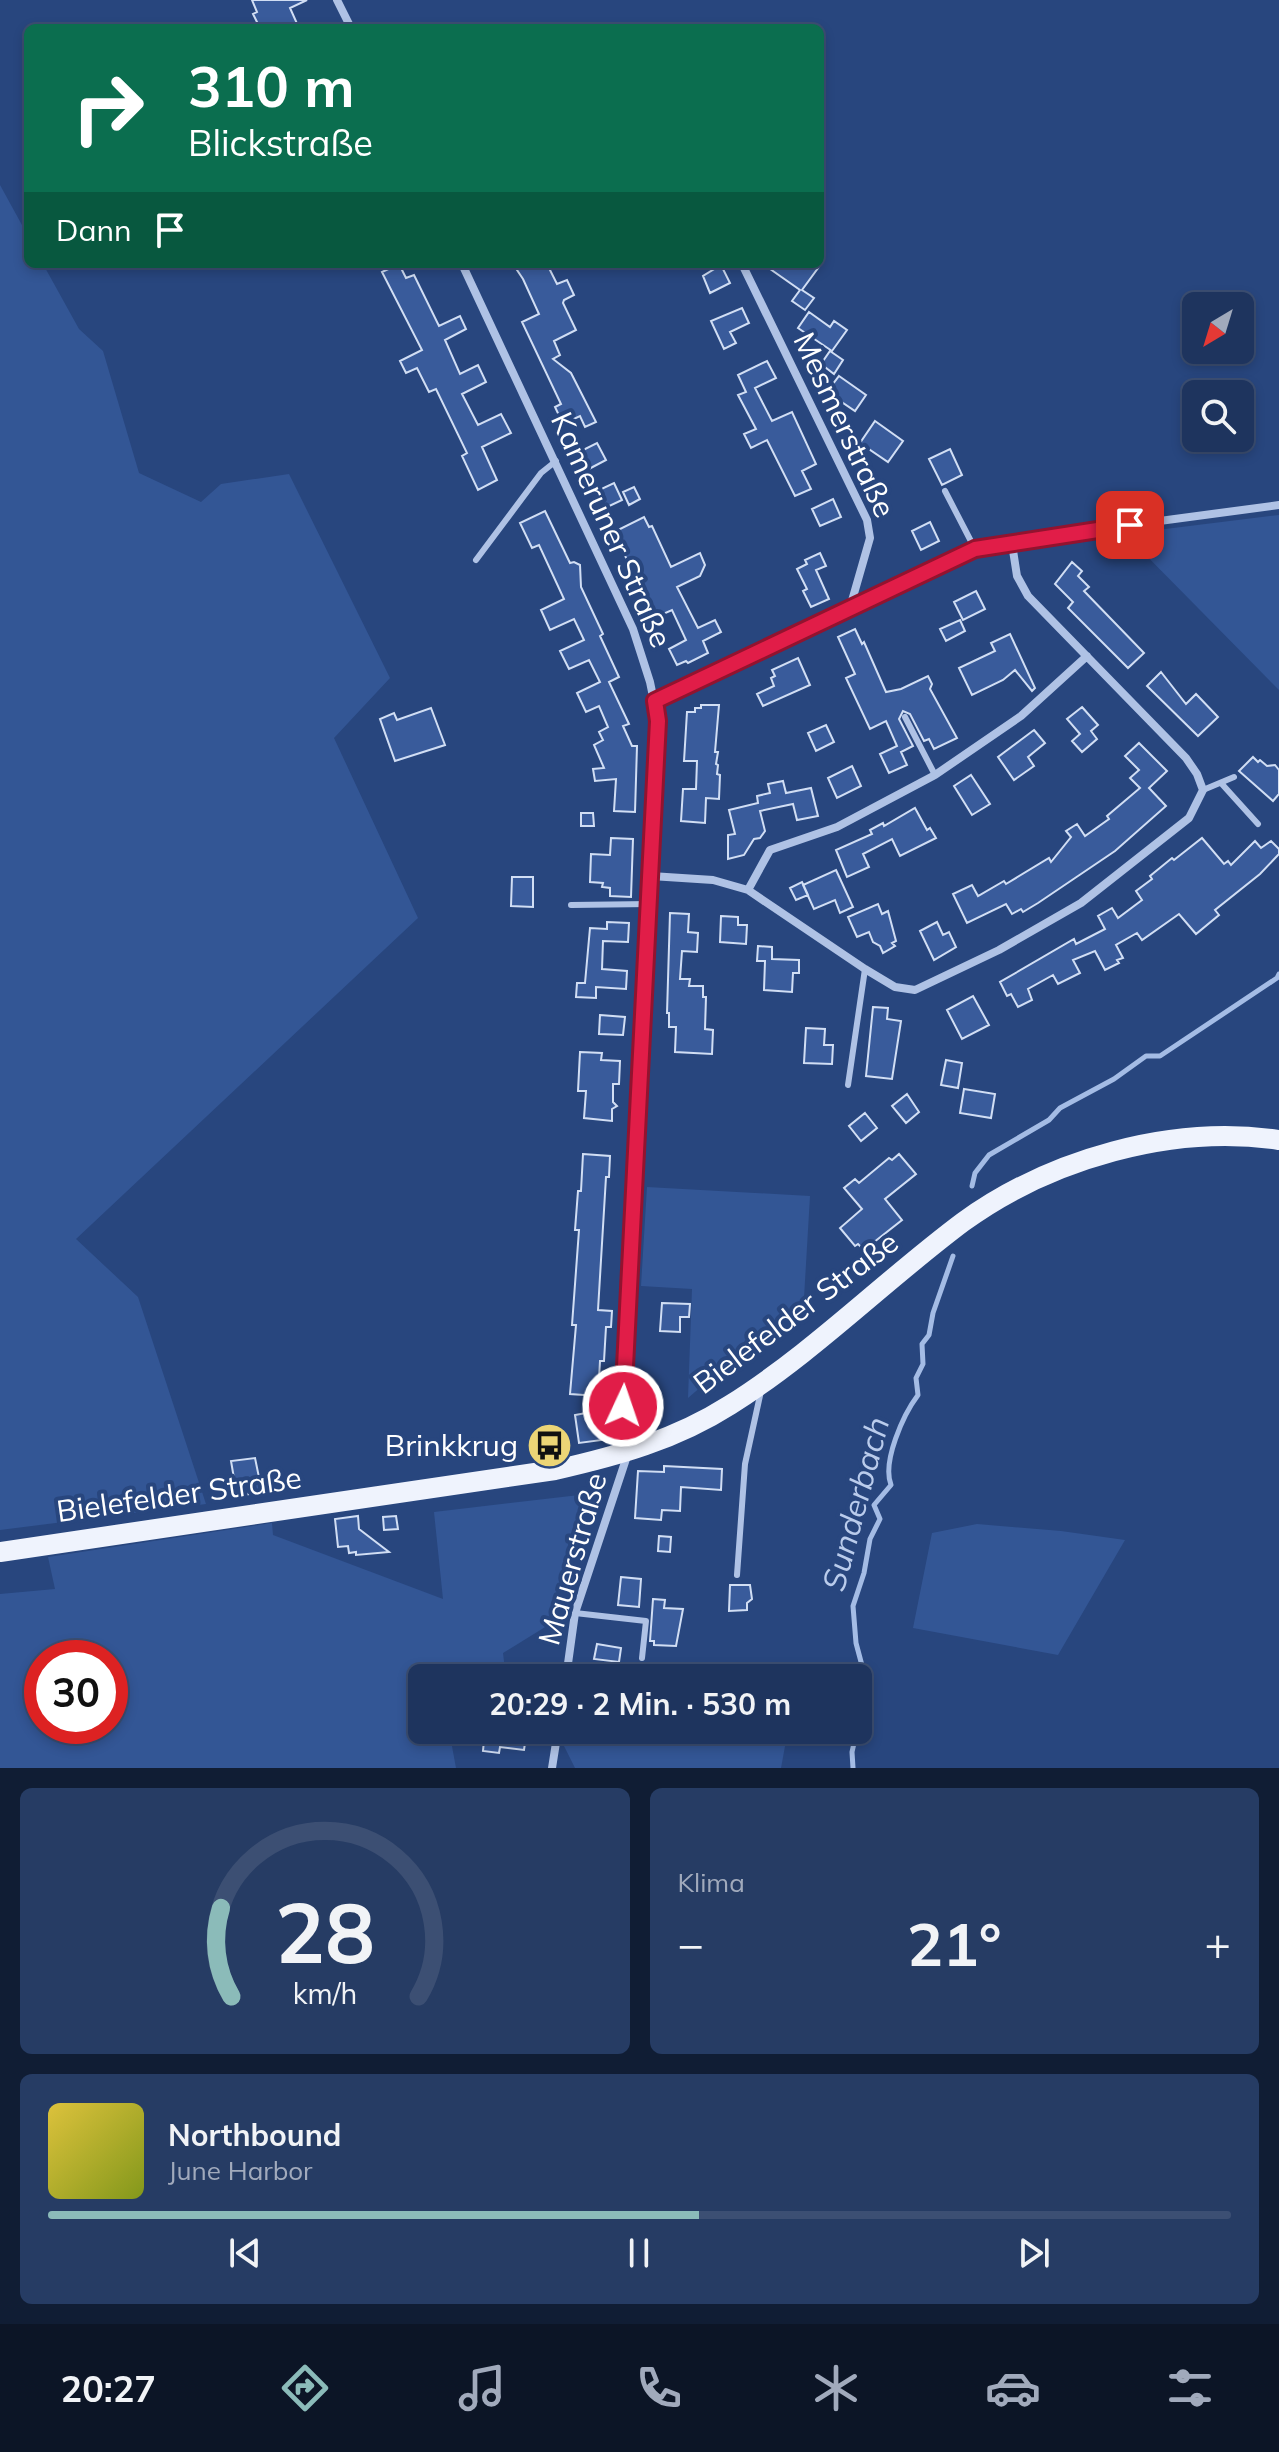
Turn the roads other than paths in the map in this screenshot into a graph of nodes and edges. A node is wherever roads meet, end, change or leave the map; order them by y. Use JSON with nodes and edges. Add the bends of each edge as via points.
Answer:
{"nodes":[{"id":1,"x":337,"y":0,"type":"edge"},
{"id":2,"x":349,"y":24,"type":"edge"},
{"id":3,"x":464,"y":268,"type":"edge"},
{"id":4,"x":744,"y":268,"type":"edge"},
{"id":5,"x":556,"y":461,"type":"junction"},
{"id":6,"x":945,"y":491,"type":"dead end"},
{"id":7,"x":1279,"y":505,"type":"edge"},
{"id":8,"x":1012,"y":544,"type":"junction"},
{"id":9,"x":975,"y":549,"type":"junction"},
{"id":10,"x":476,"y":560,"type":"dead end"},
{"id":11,"x":849,"y":611,"type":"junction"},
{"id":12,"x":1087,"y":656,"type":"junction"},
{"id":13,"x":655,"y":701,"type":"junction"},
{"id":14,"x":905,"y":717,"type":"dead end"},
{"id":15,"x":935,"y":775,"type":"junction"},
{"id":16,"x":1234,"y":777,"type":"dead end"},
{"id":17,"x":1221,"y":783,"type":"junction"},
{"id":18,"x":1203,"y":790,"type":"junction"},
{"id":19,"x":1258,"y":824,"type":"dead end"},
{"id":20,"x":651,"y":876,"type":"junction"},
{"id":21,"x":748,"y":890,"type":"junction"},
{"id":22,"x":650,"y":904,"type":"junction"},
{"id":23,"x":571,"y":905,"type":"dead end"},
{"id":24,"x":865,"y":969,"type":"junction"},
{"id":25,"x":848,"y":1085,"type":"dead end"},
{"id":26,"x":1279,"y":1140,"type":"edge"},
{"id":27,"x":762,"y":1384,"type":"junction"},
{"id":28,"x":628,"y":1453,"type":"junction"},
{"id":29,"x":0,"y":1552,"type":"edge"},
{"id":30,"x":737,"y":1575,"type":"dead end"},
{"id":31,"x":575,"y":1613,"type":"junction"},
{"id":32,"x":642,"y":1658,"type":"dead end"},
{"id":33,"x":568,"y":1664,"type":"edge"},
{"id":34,"x":556,"y":1744,"type":"edge"},
{"id":35,"x":552,"y":1768,"type":"edge"}],
"edges":[{"from":1,"to":2,"type":"street"},
{"from":3,"to":5,"type":"street","name":"Kameruner Straße"},
{"from":4,"to":11,"type":"street","name":"Mesmerstraße","via":[[867,520],[870,538]]},
{"from":5,"to":10,"type":"lane","via":[[541,473]]},
{"from":5,"to":13,"type":"street","name":"Kameruner Straße","via":[[633,629]]},
{"from":6,"to":9,"type":"lane"},
{"from":7,"to":8,"type":"street"},
{"from":8,"to":9,"type":"street"},
{"from":8,"to":12,"type":"street","via":[[1017,576],[1028,596]]},
{"from":9,"to":11,"type":"street"},
{"from":11,"to":13,"type":"street"},
{"from":12,"to":15,"type":"street","via":[[1021,716]]},
{"from":12,"to":18,"type":"street","via":[[1186,758]]},
{"from":13,"to":20,"type":"street","name":"Kameruner Straße"},
{"from":14,"to":15,"type":"lane"},
{"from":15,"to":21,"type":"street","via":[[837,827],[770,850]]},
{"from":16,"to":17,"type":"lane"},
{"from":17,"to":18,"type":"lane"},
{"from":17,"to":19,"type":"lane"},
{"from":18,"to":24,"type":"street","via":[[1189,818],[1093,893],[999,950],[915,990],[895,987]]},
{"from":20,"to":21,"type":"street","via":[[713,880]]},
{"from":20,"to":22,"type":"street","name":"Kameruner Straße"},
{"from":21,"to":24,"type":"street"},
{"from":22,"to":23,"type":"lane"},
{"from":22,"to":28,"type":"street","name":"Kameruner Straße","via":[[623,1406]]},
{"from":24,"to":25,"type":"lane"},
{"from":26,"to":27,"type":"main road","name":"Bielefelder Straße","via":[[1167,1141],[1092,1159],[1030,1183],[965,1221]]},
{"from":27,"to":28,"type":"main road","name":"Bielefelder Straße","via":[[697,1424]]},
{"from":27,"to":30,"type":"lane","via":[[745,1464]]},
{"from":28,"to":29,"type":"main road","name":"Bielefelder Straße","via":[[555,1470]]},
{"from":28,"to":31,"type":"street","name":"Mauerstraße"},
{"from":31,"to":32,"type":"lane","via":[[646,1621]]},
{"from":31,"to":33,"type":"street","name":"Mauerstraße"},
{"from":34,"to":35,"type":"street"}]}
